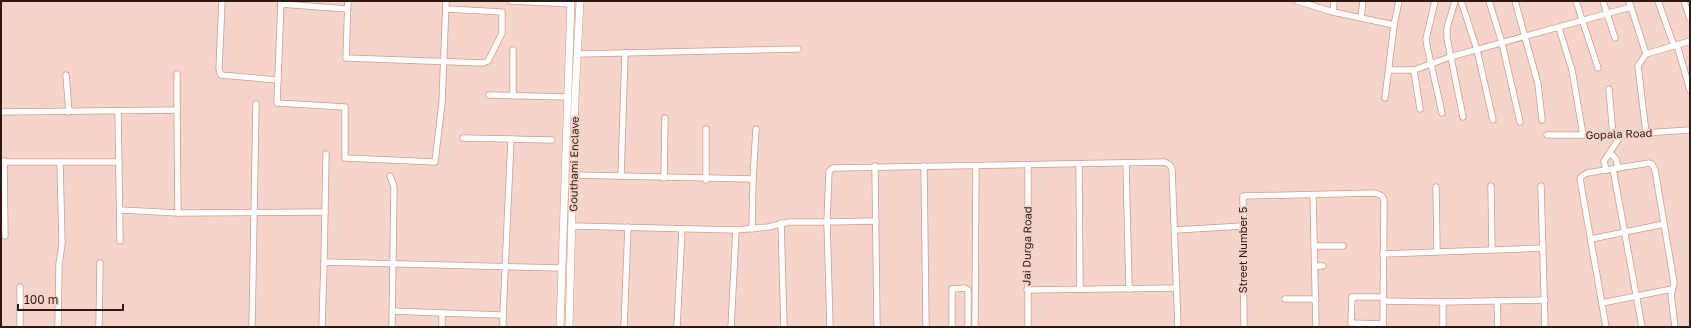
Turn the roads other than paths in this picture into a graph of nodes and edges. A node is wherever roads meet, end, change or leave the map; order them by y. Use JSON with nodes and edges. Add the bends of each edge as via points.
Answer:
{"nodes":[{"id":1,"x":222,"y":1,"type":"edge"},
{"id":2,"x":348,"y":1,"type":"edge"},
{"id":3,"x":446,"y":1,"type":"edge"},
{"id":4,"x":511,"y":1,"type":"edge"},
{"id":5,"x":580,"y":1,"type":"edge"},
{"id":6,"x":1297,"y":1,"type":"edge"},
{"id":7,"x":1334,"y":1,"type":"edge"},
{"id":8,"x":1363,"y":1,"type":"edge"},
{"id":9,"x":1399,"y":1,"type":"edge"},
{"id":10,"x":1435,"y":1,"type":"edge"},
{"id":11,"x":1455,"y":1,"type":"edge"},
{"id":12,"x":1461,"y":1,"type":"edge"},
{"id":13,"x":1489,"y":1,"type":"edge"},
{"id":14,"x":1515,"y":1,"type":"edge"},
{"id":15,"x":1576,"y":1,"type":"edge"},
{"id":16,"x":1603,"y":1,"type":"edge"},
{"id":17,"x":1629,"y":1,"type":"edge"},
{"id":18,"x":1658,"y":1,"type":"edge"},
{"id":19,"x":1684,"y":1,"type":"edge"},
{"id":20,"x":281,"y":3,"type":"edge"},
{"id":21,"x":571,"y":3,"type":"edge"},
{"id":22,"x":1631,"y":8,"type":"junction"},
{"id":23,"x":348,"y":9,"type":"junction"},
{"id":24,"x":446,"y":9,"type":"junction"},
{"id":25,"x":1333,"y":12,"type":"junction"},
{"id":26,"x":1608,"y":15,"type":"junction"},
{"id":27,"x":1361,"y":18,"type":"junction"},
{"id":28,"x":1690,"y":19,"type":"edge"},
{"id":29,"x":1583,"y":22,"type":"junction"},
{"id":30,"x":1394,"y":25,"type":"junction"},
{"id":31,"x":1559,"y":28,"type":"junction"},
{"id":32,"x":1525,"y":36,"type":"junction"},
{"id":33,"x":1615,"y":38,"type":"dead end"},
{"id":34,"x":1690,"y":41,"type":"edge"},
{"id":35,"x":1502,"y":43,"type":"junction"},
{"id":36,"x":1676,"y":45,"type":"junction"},
{"id":37,"x":798,"y":49,"type":"dead end"},
{"id":38,"x":513,"y":50,"type":"dead end"},
{"id":39,"x":1477,"y":50,"type":"junction"},
{"id":40,"x":625,"y":53,"type":"junction"},
{"id":41,"x":578,"y":54,"type":"junction"},
{"id":42,"x":1646,"y":54,"type":"junction"},
{"id":43,"x":1450,"y":57,"type":"junction"},
{"id":44,"x":444,"y":61,"type":"junction"},
{"id":45,"x":1430,"y":64,"type":"junction"},
{"id":46,"x":1598,"y":68,"type":"dead end"},
{"id":47,"x":1389,"y":70,"type":"junction"},
{"id":48,"x":1414,"y":70,"type":"junction"},
{"id":49,"x":177,"y":74,"type":"dead end"},
{"id":50,"x":66,"y":75,"type":"dead end"},
{"id":51,"x":278,"y":80,"type":"junction"},
{"id":52,"x":1609,"y":89,"type":"dead end"},
{"id":53,"x":1690,"y":90,"type":"edge"},
{"id":54,"x":489,"y":95,"type":"dead end"},
{"id":55,"x":513,"y":96,"type":"junction"},
{"id":56,"x":569,"y":97,"type":"junction"},
{"id":57,"x":1385,"y":98,"type":"dead end"},
{"id":58,"x":256,"y":104,"type":"dead end"},
{"id":59,"x":1420,"y":109,"type":"dead end"},
{"id":60,"x":177,"y":110,"type":"junction"},
{"id":61,"x":118,"y":111,"type":"junction"},
{"id":62,"x":1,"y":112,"type":"edge"},
{"id":63,"x":69,"y":112,"type":"junction"},
{"id":64,"x":1442,"y":113,"type":"dead end"},
{"id":65,"x":1463,"y":117,"type":"dead end"},
{"id":66,"x":665,"y":118,"type":"dead end"},
{"id":67,"x":1493,"y":120,"type":"dead end"},
{"id":68,"x":1542,"y":120,"type":"dead end"},
{"id":69,"x":1520,"y":122,"type":"dead end"},
{"id":70,"x":706,"y":129,"type":"dead end"},
{"id":71,"x":756,"y":129,"type":"dead end"},
{"id":72,"x":1690,"y":130,"type":"edge"},
{"id":73,"x":1646,"y":133,"type":"junction"},
{"id":74,"x":1619,"y":134,"type":"junction"},
{"id":75,"x":1547,"y":135,"type":"dead end"},
{"id":76,"x":1583,"y":135,"type":"junction"},
{"id":77,"x":1613,"y":135,"type":"junction"},
{"id":78,"x":463,"y":138,"type":"dead end"},
{"id":79,"x":511,"y":140,"type":"junction"},
{"id":80,"x":552,"y":140,"type":"dead end"},
{"id":81,"x":1610,"y":153,"type":"junction"},
{"id":82,"x":326,"y":154,"type":"dead end"},
{"id":83,"x":3,"y":162,"type":"edge"},
{"id":84,"x":60,"y":162,"type":"junction"},
{"id":85,"x":119,"y":162,"type":"junction"},
{"id":86,"x":1126,"y":163,"type":"junction"},
{"id":87,"x":1028,"y":165,"type":"junction"},
{"id":88,"x":1079,"y":165,"type":"junction"},
{"id":89,"x":875,"y":166,"type":"junction"},
{"id":90,"x":924,"y":166,"type":"junction"},
{"id":91,"x":976,"y":166,"type":"junction"},
{"id":92,"x":1616,"y":168,"type":"junction"},
{"id":93,"x":1606,"y":170,"type":"junction"},
{"id":94,"x":573,"y":175,"type":"junction"},
{"id":95,"x":390,"y":176,"type":"dead end"},
{"id":96,"x":621,"y":176,"type":"junction"},
{"id":97,"x":664,"y":178,"type":"junction"},
{"id":98,"x":752,"y":179,"type":"junction"},
{"id":99,"x":706,"y":180,"type":"junction"},
{"id":100,"x":1491,"y":186,"type":"dead end"},
{"id":101,"x":1541,"y":186,"type":"dead end"},
{"id":102,"x":1436,"y":187,"type":"dead end"},
{"id":103,"x":1313,"y":195,"type":"junction"},
{"id":104,"x":120,"y":210,"type":"junction"},
{"id":105,"x":254,"y":212,"type":"junction"},
{"id":106,"x":325,"y":212,"type":"junction"},
{"id":107,"x":178,"y":213,"type":"junction"},
{"id":108,"x":876,"y":221,"type":"junction"},
{"id":109,"x":827,"y":222,"type":"junction"},
{"id":110,"x":781,"y":223,"type":"junction"},
{"id":111,"x":1664,"y":224,"type":"junction"},
{"id":112,"x":572,"y":226,"type":"junction"},
{"id":113,"x":1243,"y":226,"type":"junction"},
{"id":114,"x":628,"y":227,"type":"junction"},
{"id":115,"x":682,"y":229,"type":"junction"},
{"id":116,"x":752,"y":229,"type":"junction"},
{"id":117,"x":736,"y":230,"type":"junction"},
{"id":118,"x":1175,"y":230,"type":"junction"},
{"id":119,"x":1624,"y":232,"type":"junction"},
{"id":120,"x":5,"y":236,"type":"dead end"},
{"id":121,"x":1591,"y":239,"type":"junction"},
{"id":122,"x":120,"y":241,"type":"dead end"},
{"id":123,"x":1314,"y":246,"type":"junction"},
{"id":124,"x":1343,"y":246,"type":"dead end"},
{"id":125,"x":1543,"y":248,"type":"junction"},
{"id":126,"x":1492,"y":250,"type":"junction"},
{"id":127,"x":1437,"y":251,"type":"junction"},
{"id":128,"x":1383,"y":254,"type":"junction"},
{"id":129,"x":324,"y":262,"type":"junction"},
{"id":130,"x":100,"y":263,"type":"dead end"},
{"id":131,"x":393,"y":263,"type":"junction"},
{"id":132,"x":1315,"y":266,"type":"junction"},
{"id":133,"x":1323,"y":266,"type":"dead end"},
{"id":134,"x":506,"y":267,"type":"junction"},
{"id":135,"x":562,"y":268,"type":"junction"},
{"id":136,"x":20,"y":287,"type":"dead end"},
{"id":137,"x":1177,"y":288,"type":"junction"},
{"id":138,"x":1080,"y":289,"type":"junction"},
{"id":139,"x":1130,"y":289,"type":"junction"},
{"id":140,"x":1672,"y":289,"type":"junction"},
{"id":141,"x":1026,"y":290,"type":"junction"},
{"id":142,"x":968,"y":296,"type":"junction"},
{"id":143,"x":975,"y":296,"type":"junction"},
{"id":144,"x":1636,"y":296,"type":"junction"},
{"id":145,"x":1285,"y":299,"type":"dead end"},
{"id":146,"x":1316,"y":299,"type":"junction"},
{"id":147,"x":1383,"y":299,"type":"junction"},
{"id":148,"x":1497,"y":300,"type":"junction"},
{"id":149,"x":1545,"y":300,"type":"junction"},
{"id":150,"x":1443,"y":302,"type":"junction"},
{"id":151,"x":1602,"y":303,"type":"junction"},
{"id":152,"x":968,"y":308,"type":"junction"},
{"id":153,"x":975,"y":308,"type":"junction"},
{"id":154,"x":393,"y":311,"type":"junction"},
{"id":155,"x":442,"y":313,"type":"junction"},
{"id":156,"x":504,"y":315,"type":"junction"},
{"id":157,"x":968,"y":324,"type":"edge"},
{"id":158,"x":975,"y":324,"type":"edge"},
{"id":159,"x":1383,"y":326,"type":"edge"},
{"id":160,"x":20,"y":327,"type":"edge"},
{"id":161,"x":58,"y":327,"type":"edge"},
{"id":162,"x":99,"y":327,"type":"edge"},
{"id":163,"x":252,"y":327,"type":"edge"},
{"id":164,"x":322,"y":327,"type":"edge"},
{"id":165,"x":392,"y":327,"type":"edge"},
{"id":166,"x":442,"y":327,"type":"edge"},
{"id":167,"x":503,"y":327,"type":"edge"},
{"id":168,"x":560,"y":327,"type":"edge"},
{"id":169,"x":569,"y":327,"type":"edge"},
{"id":170,"x":624,"y":327,"type":"edge"},
{"id":171,"x":677,"y":327,"type":"edge"},
{"id":172,"x":731,"y":327,"type":"edge"},
{"id":173,"x":784,"y":327,"type":"edge"},
{"id":174,"x":830,"y":327,"type":"edge"},
{"id":175,"x":877,"y":327,"type":"edge"},
{"id":176,"x":926,"y":327,"type":"edge"},
{"id":177,"x":952,"y":327,"type":"edge"},
{"id":178,"x":1028,"y":327,"type":"edge"},
{"id":179,"x":1178,"y":327,"type":"edge"},
{"id":180,"x":1244,"y":327,"type":"edge"},
{"id":181,"x":1316,"y":327,"type":"edge"},
{"id":182,"x":1443,"y":327,"type":"edge"},
{"id":183,"x":1498,"y":327,"type":"edge"},
{"id":184,"x":1545,"y":327,"type":"edge"},
{"id":185,"x":1606,"y":327,"type":"edge"},
{"id":186,"x":1642,"y":327,"type":"edge"},
{"id":187,"x":1675,"y":327,"type":"edge"}],
"edges":[{"from":1,"to":51,"type":"street","via":[[219,69],[221,75]]},
{"from":2,"to":23,"type":"street"},
{"from":3,"to":24,"type":"street"},
{"from":4,"to":21,"type":"street"},
{"from":5,"to":41,"type":"street","name":"Gouthami Enclave"},
{"from":6,"to":25,"type":"street"},
{"from":7,"to":25,"type":"street"},
{"from":8,"to":27,"type":"street"},
{"from":9,"to":30,"type":"street"},
{"from":10,"to":45,"type":"street","via":[[1426,39]]},
{"from":11,"to":43,"type":"street","via":[[1447,28]]},
{"from":12,"to":39,"type":"street"},
{"from":13,"to":35,"type":"street"},
{"from":14,"to":32,"type":"street"},
{"from":15,"to":29,"type":"street"},
{"from":16,"to":26,"type":"street"},
{"from":17,"to":22,"type":"street"},
{"from":18,"to":36,"type":"street"},
{"from":19,"to":28,"type":"street"},
{"from":20,"to":23,"type":"street"},
{"from":20,"to":51,"type":"street"},
{"from":21,"to":56,"type":"street","name":"Gouthami Enclave"},
{"from":22,"to":26,"type":"street"},
{"from":22,"to":42,"type":"street"},
{"from":23,"to":44,"type":"street","via":[[346,58]]},
{"from":24,"to":44,"type":"street"},
{"from":24,"to":44,"type":"street","via":[[502,12],[502,33],[488,61]]},
{"from":25,"to":27,"type":"street"},
{"from":26,"to":29,"type":"street"},
{"from":26,"to":33,"type":"street"},
{"from":27,"to":30,"type":"street"},
{"from":29,"to":31,"type":"street"},
{"from":29,"to":46,"type":"street"},
{"from":30,"to":47,"type":"street"},
{"from":31,"to":32,"type":"street"},
{"from":31,"to":76,"type":"street","via":[[1572,70]]},
{"from":32,"to":35,"type":"street"},
{"from":32,"to":68,"type":"street","via":[[1538,84]]},
{"from":34,"to":36,"type":"street"},
{"from":35,"to":39,"type":"street"},
{"from":35,"to":69,"type":"street"},
{"from":36,"to":42,"type":"street"},
{"from":36,"to":53,"type":"street"},
{"from":37,"to":40,"type":"street"},
{"from":38,"to":55,"type":"street"},
{"from":39,"to":43,"type":"street"},
{"from":39,"to":67,"type":"street"},
{"from":40,"to":41,"type":"street"},
{"from":40,"to":96,"type":"street"},
{"from":41,"to":94,"type":"street","name":"Gouthami Enclave"},
{"from":42,"to":73,"type":"street","via":[[1638,66]]},
{"from":43,"to":45,"type":"street"},
{"from":43,"to":65,"type":"street"},
{"from":44,"to":51,"type":"street","via":[[435,162],[345,158],[345,107],[277,103]]},
{"from":45,"to":48,"type":"street"},
{"from":45,"to":64,"type":"street"},
{"from":47,"to":48,"type":"street"},
{"from":47,"to":57,"type":"street"},
{"from":48,"to":59,"type":"street"},
{"from":49,"to":60,"type":"street"},
{"from":50,"to":63,"type":"street"},
{"from":52,"to":77,"type":"street"},
{"from":54,"to":55,"type":"street"},
{"from":55,"to":56,"type":"street"},
{"from":56,"to":135,"type":"street","name":"Gouthami Enclave"},
{"from":58,"to":105,"type":"street"},
{"from":60,"to":61,"type":"street"},
{"from":60,"to":107,"type":"street"},
{"from":61,"to":63,"type":"street"},
{"from":61,"to":85,"type":"street"},
{"from":62,"to":63,"type":"street"},
{"from":66,"to":97,"type":"street"},
{"from":70,"to":99,"type":"street"},
{"from":71,"to":98,"type":"street"},
{"from":72,"to":73,"type":"street","name":"Gopala Road"},
{"from":73,"to":74,"type":"street","name":"Gopala Road"},
{"from":74,"to":77,"type":"street","name":"Gopala Road"},
{"from":74,"to":81,"type":"street"},
{"from":75,"to":76,"type":"street","name":"Gopala Road"},
{"from":76,"to":77,"type":"street","name":"Gopala Road"},
{"from":78,"to":79,"type":"street"},
{"from":79,"to":80,"type":"street"},
{"from":79,"to":134,"type":"street"},
{"from":81,"to":92,"type":"street","via":[[1616,159]]},
{"from":81,"to":93,"type":"street","via":[[1604,161]]},
{"from":82,"to":106,"type":"street"},
{"from":83,"to":84,"type":"street"},
{"from":83,"to":120,"type":"street"},
{"from":84,"to":85,"type":"street"},
{"from":84,"to":161,"type":"street","via":[[62,244]]},
{"from":85,"to":104,"type":"street"},
{"from":86,"to":88,"type":"street"},
{"from":86,"to":118,"type":"street","via":[[1165,162],[1170,165]]},
{"from":86,"to":139,"type":"street"},
{"from":87,"to":88,"type":"street"},
{"from":87,"to":91,"type":"street"},
{"from":87,"to":141,"type":"street","name":"Jai Durga Road"},
{"from":88,"to":138,"type":"street"},
{"from":89,"to":90,"type":"street"},
{"from":89,"to":108,"type":"street"},
{"from":89,"to":109,"type":"street","via":[[833,168],[829,171]]},
{"from":90,"to":91,"type":"street"},
{"from":90,"to":176,"type":"street"},
{"from":91,"to":143,"type":"street"},
{"from":92,"to":93,"type":"street"},
{"from":92,"to":111,"type":"street","via":[[1652,164]]},
{"from":92,"to":119,"type":"street"},
{"from":93,"to":121,"type":"street","via":[[1586,173],[1580,179]]},
{"from":94,"to":96,"type":"street"},
{"from":94,"to":112,"type":"street","name":"Gouthami Enclave"},
{"from":95,"to":131,"type":"street","via":[[394,187]]},
{"from":96,"to":97,"type":"street"},
{"from":97,"to":99,"type":"street"},
{"from":98,"to":99,"type":"street"},
{"from":98,"to":116,"type":"street"},
{"from":100,"to":126,"type":"street"},
{"from":101,"to":125,"type":"street"},
{"from":102,"to":127,"type":"street"},
{"from":103,"to":113,"type":"street","name":"Street Number 5","via":[[1243,196]]},
{"from":103,"to":123,"type":"street"},
{"from":103,"to":128,"type":"street","via":[[1375,193],[1382,196]]},
{"from":104,"to":107,"type":"street"},
{"from":104,"to":122,"type":"street"},
{"from":105,"to":106,"type":"street"},
{"from":105,"to":107,"type":"street"},
{"from":105,"to":163,"type":"street"},
{"from":106,"to":129,"type":"street"},
{"from":108,"to":109,"type":"street"},
{"from":108,"to":175,"type":"street"},
{"from":109,"to":110,"type":"street"},
{"from":109,"to":174,"type":"street"},
{"from":110,"to":116,"type":"street"},
{"from":110,"to":173,"type":"street"},
{"from":111,"to":119,"type":"street"},
{"from":111,"to":140,"type":"street","via":[[1674,283]]},
{"from":112,"to":114,"type":"street"},
{"from":112,"to":169,"type":"street","name":"Gouthami Enclave"},
{"from":113,"to":118,"type":"street"},
{"from":113,"to":180,"type":"street","name":"Street Number 5"},
{"from":114,"to":115,"type":"street"},
{"from":114,"to":170,"type":"street"},
{"from":115,"to":117,"type":"street"},
{"from":115,"to":171,"type":"street"},
{"from":116,"to":117,"type":"street"},
{"from":117,"to":172,"type":"street"},
{"from":118,"to":137,"type":"street"},
{"from":119,"to":121,"type":"street"},
{"from":119,"to":144,"type":"street"},
{"from":121,"to":151,"type":"street"},
{"from":123,"to":124,"type":"street"},
{"from":123,"to":132,"type":"street"},
{"from":125,"to":126,"type":"street"},
{"from":125,"to":149,"type":"street"},
{"from":126,"to":127,"type":"street"},
{"from":127,"to":128,"type":"street"},
{"from":128,"to":147,"type":"street"},
{"from":129,"to":131,"type":"street"},
{"from":129,"to":164,"type":"street"},
{"from":130,"to":162,"type":"street"},
{"from":131,"to":134,"type":"street"},
{"from":131,"to":154,"type":"street"},
{"from":132,"to":133,"type":"street"},
{"from":132,"to":146,"type":"street"},
{"from":134,"to":135,"type":"street"},
{"from":134,"to":156,"type":"street"},
{"from":135,"to":168,"type":"street","name":"Gouthami Enclave"},
{"from":136,"to":160,"type":"street"},
{"from":137,"to":139,"type":"street"},
{"from":137,"to":179,"type":"street"},
{"from":138,"to":139,"type":"street"},
{"from":138,"to":141,"type":"street"},
{"from":140,"to":144,"type":"street"},
{"from":140,"to":187,"type":"street"},
{"from":141,"to":178,"type":"street","name":"Jai Durga Road"},
{"from":142,"to":143,"type":"street"},
{"from":142,"to":152,"type":"street"},
{"from":142,"to":177,"type":"street","via":[[966,288],[952,289]]},
{"from":143,"to":153,"type":"street"},
{"from":144,"to":151,"type":"street"},
{"from":144,"to":186,"type":"street"},
{"from":145,"to":146,"type":"street"},
{"from":146,"to":181,"type":"street"},
{"from":147,"to":150,"type":"street"},
{"from":147,"to":159,"type":"street"},
{"from":147,"to":159,"type":"street","via":[[1352,298],[1351,317],[1352,324]]},
{"from":148,"to":149,"type":"street"},
{"from":148,"to":150,"type":"street"},
{"from":148,"to":183,"type":"street"},
{"from":149,"to":184,"type":"street"},
{"from":150,"to":182,"type":"street"},
{"from":151,"to":185,"type":"street"},
{"from":152,"to":153,"type":"street"},
{"from":152,"to":157,"type":"street"},
{"from":153,"to":158,"type":"street"},
{"from":154,"to":155,"type":"street"},
{"from":154,"to":165,"type":"street"},
{"from":155,"to":156,"type":"street"},
{"from":155,"to":166,"type":"street"},
{"from":156,"to":167,"type":"street"},
{"from":157,"to":158,"type":"street"}]}
